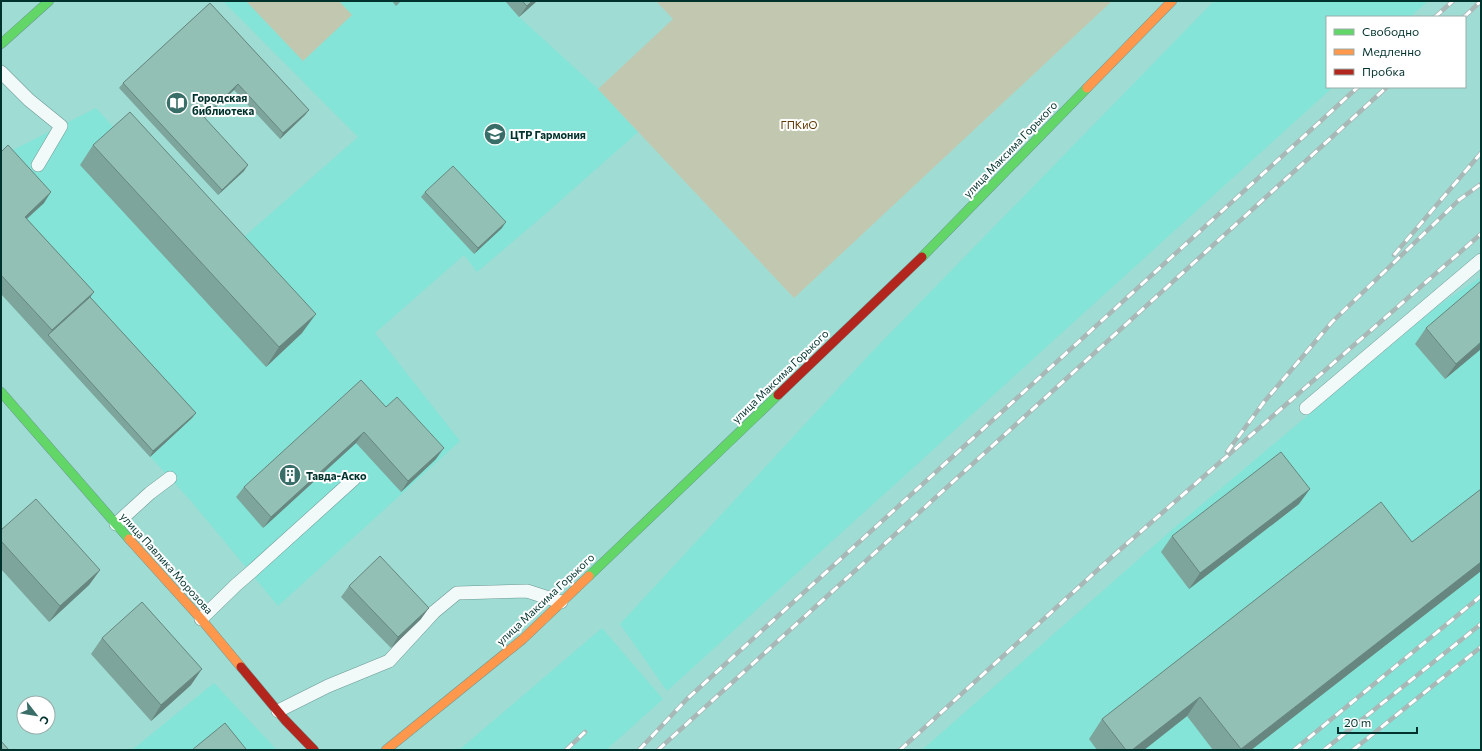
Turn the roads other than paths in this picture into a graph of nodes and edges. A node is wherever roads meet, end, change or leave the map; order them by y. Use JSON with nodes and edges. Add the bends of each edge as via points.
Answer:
{"nodes":[{"id":1,"x":48,"y":1,"type":"edge"},
{"id":2,"x":1172,"y":1,"type":"edge"},
{"id":3,"x":1,"y":44,"type":"edge"},
{"id":4,"x":1,"y":72,"type":"edge"},
{"id":5,"x":38,"y":165,"type":"dead end"},
{"id":6,"x":1481,"y":260,"type":"edge"},
{"id":7,"x":1,"y":392,"type":"edge"},
{"id":8,"x":1306,"y":408,"type":"dead end"},
{"id":9,"x":170,"y":478,"type":"dead end"},
{"id":10,"x":354,"y":479,"type":"dead end"},
{"id":11,"x":116,"y":524,"type":"junction"},
{"id":12,"x":561,"y":602,"type":"junction"},
{"id":13,"x":201,"y":619,"type":"junction"},
{"id":14,"x":278,"y":711,"type":"junction"},
{"id":15,"x":314,"y":750,"type":"edge"},
{"id":16,"x":386,"y":750,"type":"edge"}],
"edges":[{"from":1,"to":3,"type":"street"},
{"from":2,"to":12,"type":"street","name":"улица Максима Горького","via":[[933,246]]},
{"from":4,"to":5,"type":"lane","via":[[29,100],[61,126]]},
{"from":6,"to":8,"type":"lane"},
{"from":7,"to":11,"type":"street","name":"улица Павлика Морозова"},
{"from":9,"to":11,"type":"lane"},
{"from":10,"to":13,"type":"lane"},
{"from":11,"to":13,"type":"street","name":"улица Павлика Морозова"},
{"from":12,"to":14,"type":"lane","via":[[526,591],[457,593],[434,612],[389,661],[328,686]]},
{"from":12,"to":16,"type":"street","name":"улица Максима Горького","via":[[522,639]]},
{"from":13,"to":14,"type":"street","name":"улица Павлика Морозова"},
{"from":14,"to":15,"type":"street","name":"улица Павлика Морозова"}]}
